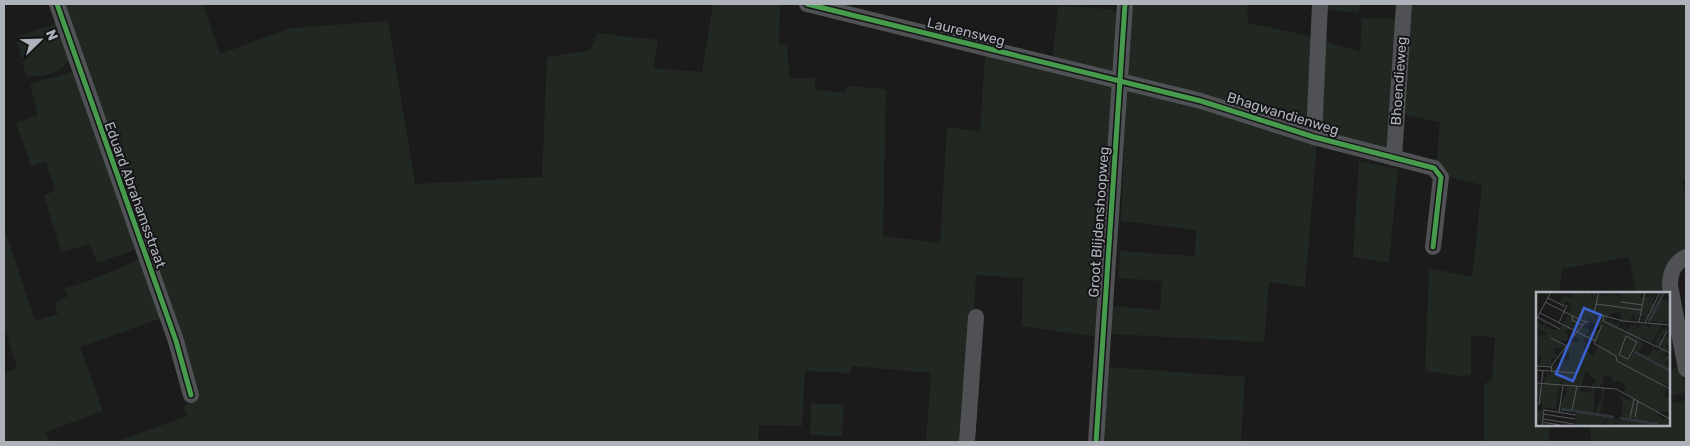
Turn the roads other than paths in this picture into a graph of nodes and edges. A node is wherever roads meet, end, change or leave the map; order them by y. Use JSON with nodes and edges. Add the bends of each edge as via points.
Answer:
{"nodes":[{"id":1,"x":56,"y":4,"type":"edge"},
{"id":2,"x":807,"y":4,"type":"edge"},
{"id":3,"x":1125,"y":4,"type":"edge"},
{"id":4,"x":1320,"y":4,"type":"edge"},
{"id":5,"x":1404,"y":4,"type":"edge"},
{"id":6,"x":1120,"y":80,"type":"junction"},
{"id":7,"x":1314,"y":136,"type":"junction"},
{"id":8,"x":1394,"y":158,"type":"junction"},
{"id":9,"x":1434,"y":247,"type":"dead end"},
{"id":10,"x":1685,"y":257,"type":"edge"},
{"id":11,"x":976,"y":317,"type":"dead end"},
{"id":12,"x":1686,"y":369,"type":"edge"},
{"id":13,"x":191,"y":394,"type":"dead end"},
{"id":14,"x":968,"y":442,"type":"edge"},
{"id":15,"x":1096,"y":442,"type":"edge"}],
"edges":[{"from":1,"to":13,"type":"street","name":"Eduard Abrahamsstraat","via":[[176,342]]},
{"from":2,"to":6,"type":"street","name":"Laurensweg"},
{"from":3,"to":6,"type":"street","name":"Groot Blijdenshoopweg"},
{"from":4,"to":7,"type":"street"},
{"from":5,"to":8,"type":"street","name":"Bhoendieweg"},
{"from":6,"to":7,"type":"street","name":"Bhagwandienweg","via":[[1202,101]]},
{"from":6,"to":15,"type":"street","name":"Groot Blijdenshoopweg"},
{"from":7,"to":8,"type":"street","name":"Bhagwandienweg"},
{"from":8,"to":9,"type":"street","name":"Bhagwandienweg","via":[[1434,168],[1441,177]]},
{"from":10,"to":12,"type":"street","via":[[1674,266],[1670,286]]},
{"from":11,"to":14,"type":"street"}]}
